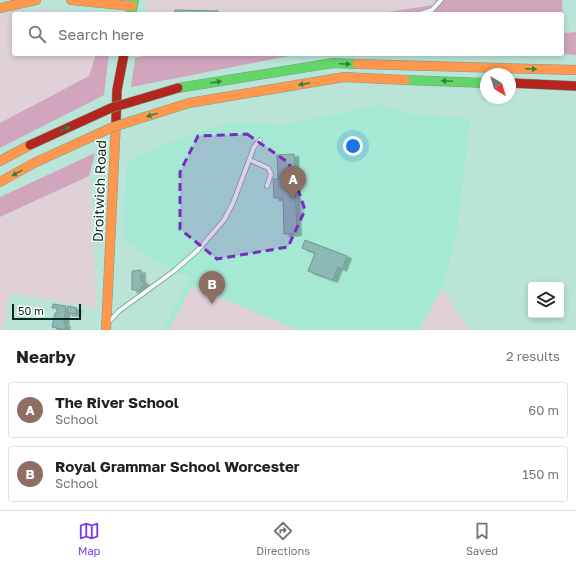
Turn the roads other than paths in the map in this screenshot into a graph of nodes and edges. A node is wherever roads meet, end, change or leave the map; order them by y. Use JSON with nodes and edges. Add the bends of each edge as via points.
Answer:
{"nodes":[{"id":1,"x":36,"y":0,"type":"edge"},
{"id":2,"x":71,"y":0,"type":"edge"},
{"id":3,"x":441,"y":0,"type":"edge"},
{"id":4,"x":5,"y":4,"type":"edge"},
{"id":5,"x":132,"y":7,"type":"edge"},
{"id":6,"x":426,"y":12,"type":"edge"},
{"id":7,"x":124,"y":56,"type":"edge"},
{"id":8,"x":576,"y":70,"type":"edge"},
{"id":9,"x":480,"y":83,"type":"edge"},
{"id":10,"x":516,"y":84,"type":"edge"},
{"id":11,"x":576,"y":86,"type":"edge"},
{"id":12,"x":260,"y":140,"type":"dead end"},
{"id":13,"x":250,"y":160,"type":"junction"},
{"id":14,"x":0,"y":161,"type":"edge"},
{"id":15,"x":0,"y":182,"type":"edge"},
{"id":16,"x":267,"y":186,"type":"dead end"},
{"id":17,"x":106,"y":327,"type":"edge"}],
"edges":[{"from":1,"to":4,"type":"main road"},
{"from":2,"to":5,"type":"main road"},
{"from":3,"to":6,"type":"lane","via":[[432,10]]},
{"from":7,"to":17,"type":"main road","name":"Droitwich Road","via":[[117,90]]},
{"from":14,"to":8,"type":"main road","one_way":true,"bridge":true,"via":[[111,108],[178,88],[333,63]]},
{"from":9,"to":15,"type":"main road","one_way":true,"bridge":true,"via":[[344,78],[189,103],[114,127],[34,163]]},
{"from":10,"to":11,"type":"main road"},
{"from":12,"to":13,"type":"lane","via":[[254,147]]},
{"from":13,"to":16,"type":"lane","via":[[268,168],[271,174]]},
{"from":13,"to":17,"type":"lane","via":[[224,220],[192,255],[119,311]]}]}
